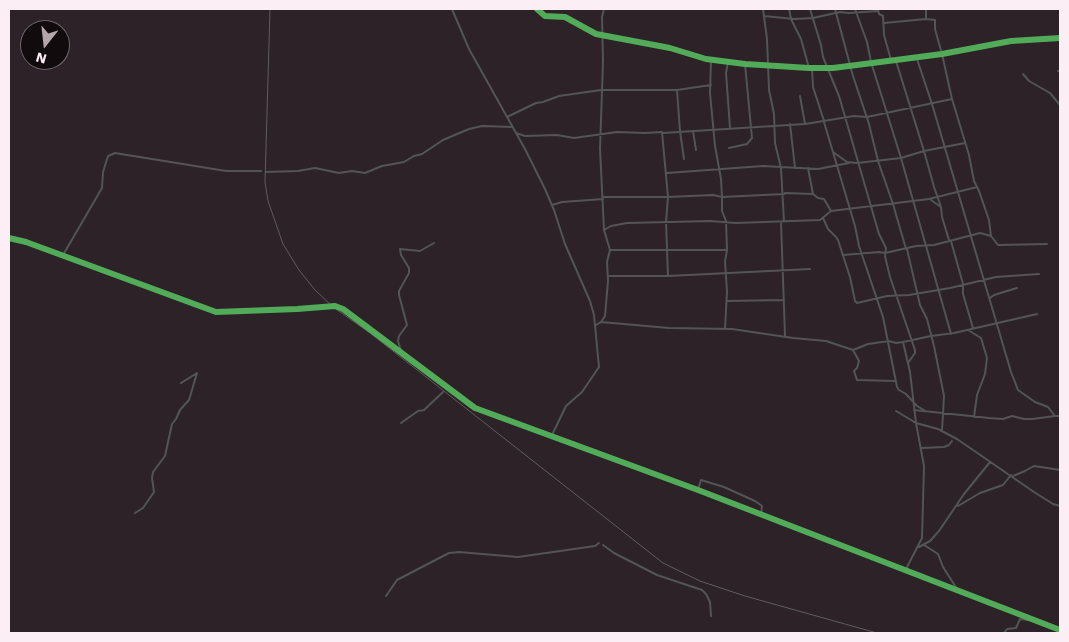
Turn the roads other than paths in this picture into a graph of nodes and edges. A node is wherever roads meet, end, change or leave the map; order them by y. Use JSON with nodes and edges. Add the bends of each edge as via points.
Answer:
{"nodes":[{"id":1,"x":452,"y":9,"type":"edge"},
{"id":2,"x":539,"y":9,"type":"edge"},
{"id":3,"x":604,"y":9,"type":"edge"},
{"id":4,"x":763,"y":9,"type":"edge"},
{"id":5,"x":789,"y":9,"type":"edge"},
{"id":6,"x":810,"y":9,"type":"edge"},
{"id":7,"x":835,"y":9,"type":"edge"},
{"id":8,"x":855,"y":9,"type":"edge"},
{"id":9,"x":926,"y":9,"type":"edge"},
{"id":10,"x":878,"y":10,"type":"edge"},
{"id":11,"x":837,"y":13,"type":"junction"},
{"id":12,"x":856,"y":13,"type":"junction"},
{"id":13,"x":764,"y":16,"type":"junction"},
{"id":14,"x":813,"y":18,"type":"junction"},
{"id":15,"x":791,"y":19,"type":"junction"},
{"id":16,"x":926,"y":19,"type":"junction"},
{"id":17,"x":884,"y":23,"type":"junction"},
{"id":18,"x":602,"y":36,"type":"junction"},
{"id":19,"x":1060,"y":38,"type":"edge"},
{"id":20,"x":942,"y":54,"type":"junction"},
{"id":21,"x":916,"y":56,"type":"junction"},
{"id":22,"x":711,"y":60,"type":"junction"},
{"id":23,"x":891,"y":60,"type":"junction"},
{"id":24,"x":896,"y":60,"type":"junction"},
{"id":25,"x":728,"y":62,"type":"junction"},
{"id":26,"x":871,"y":62,"type":"junction"},
{"id":27,"x":745,"y":64,"type":"junction"},
{"id":28,"x":767,"y":65,"type":"junction"},
{"id":29,"x":850,"y":65,"type":"junction"},
{"id":30,"x":810,"y":68,"type":"junction"},
{"id":31,"x":827,"y":68,"type":"junction"},
{"id":32,"x":1023,"y":74,"type":"dead end"},
{"id":33,"x":711,"y":85,"type":"junction"},
{"id":34,"x":601,"y":90,"type":"junction"},
{"id":35,"x":677,"y":90,"type":"junction"},
{"id":36,"x":800,"y":96,"type":"dead end"},
{"id":37,"x":952,"y":98,"type":"junction"},
{"id":38,"x":932,"y":104,"type":"junction"},
{"id":39,"x":1060,"y":106,"type":"edge"},
{"id":40,"x":911,"y":108,"type":"junction"},
{"id":41,"x":887,"y":113,"type":"junction"},
{"id":42,"x":507,"y":117,"type":"junction"},
{"id":43,"x":867,"y":117,"type":"junction"},
{"id":44,"x":844,"y":118,"type":"junction"},
{"id":45,"x":824,"y":121,"type":"junction"},
{"id":46,"x":790,"y":124,"type":"junction"},
{"id":47,"x":805,"y":124,"type":"junction"},
{"id":48,"x":775,"y":125,"type":"junction"},
{"id":49,"x":751,"y":127,"type":"junction"},
{"id":50,"x":513,"y":128,"type":"junction"},
{"id":51,"x":730,"y":128,"type":"junction"},
{"id":52,"x":714,"y":129,"type":"junction"},
{"id":53,"x":693,"y":130,"type":"junction"},
{"id":54,"x":680,"y":131,"type":"junction"},
{"id":55,"x":516,"y":133,"type":"junction"},
{"id":56,"x":662,"y":133,"type":"junction"},
{"id":57,"x":600,"y":134,"type":"junction"},
{"id":58,"x":965,"y":143,"type":"junction"},
{"id":59,"x":728,"y":148,"type":"dead end"},
{"id":60,"x":944,"y":148,"type":"junction"},
{"id":61,"x":696,"y":150,"type":"dead end"},
{"id":62,"x":924,"y":151,"type":"junction"},
{"id":63,"x":833,"y":152,"type":"junction"},
{"id":64,"x":901,"y":158,"type":"junction"},
{"id":65,"x":684,"y":160,"type":"dead end"},
{"id":66,"x":878,"y":161,"type":"junction"},
{"id":67,"x":849,"y":163,"type":"junction"},
{"id":68,"x":857,"y":163,"type":"junction"},
{"id":69,"x":837,"y":166,"type":"junction"},
{"id":70,"x":781,"y":168,"type":"junction"},
{"id":71,"x":795,"y":168,"type":"junction"},
{"id":72,"x":808,"y":168,"type":"junction"},
{"id":73,"x":719,"y":170,"type":"junction"},
{"id":74,"x":261,"y":171,"type":"dead end"},
{"id":75,"x":266,"y":172,"type":"dead end"},
{"id":76,"x":666,"y":173,"type":"junction"},
{"id":77,"x":977,"y":187,"type":"junction"},
{"id":78,"x":957,"y":192,"type":"junction"},
{"id":79,"x":784,"y":194,"type":"junction"},
{"id":80,"x":813,"y":194,"type":"junction"},
{"id":81,"x":668,"y":197,"type":"junction"},
{"id":82,"x":722,"y":197,"type":"junction"},
{"id":83,"x":603,"y":198,"type":"junction"},
{"id":84,"x":938,"y":198,"type":"junction"},
{"id":85,"x":929,"y":199,"type":"junction"},
{"id":86,"x":912,"y":202,"type":"junction"},
{"id":87,"x":893,"y":204,"type":"junction"},
{"id":88,"x":552,"y":205,"type":"junction"},
{"id":89,"x":872,"y":206,"type":"junction"},
{"id":90,"x":941,"y":207,"type":"junction"},
{"id":91,"x":850,"y":209,"type":"junction"},
{"id":92,"x":832,"y":211,"type":"junction"},
{"id":93,"x":823,"y":217,"type":"junction"},
{"id":94,"x":726,"y":221,"type":"junction"},
{"id":95,"x":666,"y":222,"type":"junction"},
{"id":96,"x":783,"y":222,"type":"junction"},
{"id":97,"x":604,"y":230,"type":"junction"},
{"id":98,"x":970,"y":236,"type":"junction"},
{"id":99,"x":991,"y":236,"type":"junction"},
{"id":100,"x":9,"y":238,"type":"edge"},
{"id":101,"x":950,"y":240,"type":"junction"},
{"id":102,"x":434,"y":243,"type":"dead end"},
{"id":103,"x":925,"y":244,"type":"junction"},
{"id":104,"x":1047,"y":244,"type":"dead end"},
{"id":105,"x":906,"y":249,"type":"junction"},
{"id":106,"x":610,"y":250,"type":"junction"},
{"id":107,"x":667,"y":250,"type":"junction"},
{"id":108,"x":727,"y":250,"type":"junction"},
{"id":109,"x":885,"y":253,"type":"junction"},
{"id":110,"x":863,"y":254,"type":"junction"},
{"id":111,"x":842,"y":255,"type":"junction"},
{"id":112,"x":63,"y":256,"type":"junction"},
{"id":113,"x":810,"y":269,"type":"dead end"},
{"id":114,"x":783,"y":272,"type":"junction"},
{"id":115,"x":726,"y":274,"type":"junction"},
{"id":116,"x":1039,"y":274,"type":"dead end"},
{"id":117,"x":608,"y":276,"type":"junction"},
{"id":118,"x":668,"y":276,"type":"junction"},
{"id":119,"x":984,"y":280,"type":"junction"},
{"id":120,"x":963,"y":284,"type":"junction"},
{"id":121,"x":1017,"y":288,"type":"dead end"},
{"id":122,"x":938,"y":290,"type":"junction"},
{"id":123,"x":918,"y":292,"type":"junction"},
{"id":124,"x":896,"y":295,"type":"junction"},
{"id":125,"x":990,"y":298,"type":"junction"},
{"id":126,"x":877,"y":299,"type":"junction"},
{"id":127,"x":784,"y":300,"type":"junction"},
{"id":128,"x":726,"y":301,"type":"junction"},
{"id":129,"x":1037,"y":314,"type":"dead end"},
{"id":130,"x":601,"y":322,"type":"junction"},
{"id":131,"x":996,"y":324,"type":"junction"},
{"id":132,"x":596,"y":325,"type":"junction"},
{"id":133,"x":973,"y":328,"type":"junction"},
{"id":134,"x":725,"y":329,"type":"junction"},
{"id":135,"x":967,"y":330,"type":"junction"},
{"id":136,"x":951,"y":334,"type":"junction"},
{"id":137,"x":785,"y":336,"type":"junction"},
{"id":138,"x":931,"y":336,"type":"junction"},
{"id":139,"x":912,"y":340,"type":"junction"},
{"id":140,"x":889,"y":341,"type":"junction"},
{"id":141,"x":903,"y":342,"type":"junction"},
{"id":142,"x":853,"y":350,"type":"junction"},
{"id":143,"x":402,"y":354,"type":"junction"},
{"id":144,"x":908,"y":363,"type":"junction"},
{"id":145,"x":896,"y":382,"type":"junction"},
{"id":146,"x":181,"y":383,"type":"dead end"},
{"id":147,"x":443,"y":392,"type":"dead end"},
{"id":148,"x":913,"y":402,"type":"junction"},
{"id":149,"x":914,"y":410,"type":"junction"},
{"id":150,"x":924,"y":410,"type":"junction"},
{"id":151,"x":896,"y":411,"type":"dead end"},
{"id":152,"x":944,"y":413,"type":"junction"},
{"id":153,"x":1055,"y":416,"type":"junction"},
{"id":154,"x":1060,"y":416,"type":"edge"},
{"id":155,"x":974,"y":417,"type":"junction"},
{"id":156,"x":401,"y":422,"type":"dead end"},
{"id":157,"x":916,"y":422,"type":"junction"},
{"id":158,"x":942,"y":431,"type":"junction"},
{"id":159,"x":552,"y":435,"type":"junction"},
{"id":160,"x":952,"y":441,"type":"dead end"},
{"id":161,"x":920,"y":448,"type":"junction"},
{"id":162,"x":990,"y":462,"type":"junction"},
{"id":163,"x":1060,"y":470,"type":"edge"},
{"id":164,"x":1012,"y":476,"type":"junction"},
{"id":165,"x":698,"y":490,"type":"junction"},
{"id":166,"x":956,"y":506,"type":"junction"},
{"id":167,"x":1060,"y":506,"type":"edge"},
{"id":168,"x":135,"y":513,"type":"dead end"},
{"id":169,"x":761,"y":515,"type":"junction"},
{"id":170,"x":599,"y":543,"type":"dead end"},
{"id":171,"x":923,"y":544,"type":"junction"},
{"id":172,"x":603,"y":545,"type":"dead end"},
{"id":173,"x":917,"y":549,"type":"junction"},
{"id":174,"x":905,"y":571,"type":"junction"},
{"id":175,"x":959,"y":591,"type":"junction"},
{"id":176,"x":386,"y":596,"type":"dead end"},
{"id":177,"x":711,"y":616,"type":"dead end"},
{"id":178,"x":1031,"y":619,"type":"junction"},
{"id":179,"x":1060,"y":630,"type":"edge"},
{"id":180,"x":1004,"y":633,"type":"edge"}],
"edges":[{"from":1,"to":42,"type":"street"},
{"from":2,"to":18,"type":"street","via":[[545,16],[565,18]]},
{"from":3,"to":18,"type":"street"},
{"from":4,"to":13,"type":"street"},
{"from":5,"to":15,"type":"street"},
{"from":6,"to":14,"type":"street"},
{"from":7,"to":11,"type":"street"},
{"from":8,"to":12,"type":"street"},
{"from":9,"to":16,"type":"street"},
{"from":10,"to":12,"type":"street"},
{"from":10,"to":17,"type":"street"},
{"from":11,"to":12,"type":"street"},
{"from":11,"to":14,"type":"street"},
{"from":11,"to":29,"type":"street"},
{"from":12,"to":26,"type":"street"},
{"from":13,"to":15,"type":"street"},
{"from":13,"to":28,"type":"street"},
{"from":14,"to":15,"type":"street"},
{"from":14,"to":31,"type":"street"},
{"from":15,"to":30,"type":"street"},
{"from":16,"to":17,"type":"street"},
{"from":16,"to":20,"type":"street","via":[[935,20],[934,29]]},
{"from":17,"to":23,"type":"street"},
{"from":18,"to":22,"type":"street","via":[[649,43]]},
{"from":18,"to":34,"type":"street"},
{"from":19,"to":20,"type":"street","via":[[1011,41]]},
{"from":20,"to":21,"type":"street"},
{"from":20,"to":37,"type":"street"},
{"from":21,"to":24,"type":"street"},
{"from":21,"to":38,"type":"street"},
{"from":22,"to":25,"type":"street"},
{"from":22,"to":33,"type":"street"},
{"from":23,"to":24,"type":"street"},
{"from":23,"to":26,"type":"street"},
{"from":24,"to":40,"type":"street"},
{"from":25,"to":27,"type":"street"},
{"from":25,"to":51,"type":"street"},
{"from":26,"to":29,"type":"street"},
{"from":26,"to":41,"type":"street"},
{"from":27,"to":28,"type":"street"},
{"from":27,"to":49,"type":"street"},
{"from":28,"to":30,"type":"street"},
{"from":28,"to":48,"type":"street"},
{"from":29,"to":31,"type":"street"},
{"from":29,"to":43,"type":"street"},
{"from":30,"to":31,"type":"street"},
{"from":30,"to":45,"type":"street"},
{"from":31,"to":44,"type":"street"},
{"from":32,"to":39,"type":"street","via":[[1050,93]]},
{"from":33,"to":35,"type":"street"},
{"from":33,"to":52,"type":"street"},
{"from":34,"to":35,"type":"street"},
{"from":34,"to":42,"type":"street","via":[[559,96]]},
{"from":34,"to":57,"type":"street"},
{"from":35,"to":54,"type":"street"},
{"from":36,"to":47,"type":"street"},
{"from":37,"to":38,"type":"street"},
{"from":37,"to":58,"type":"street"},
{"from":38,"to":40,"type":"street"},
{"from":38,"to":60,"type":"street"},
{"from":40,"to":41,"type":"street"},
{"from":40,"to":62,"type":"street"},
{"from":41,"to":43,"type":"street"},
{"from":41,"to":64,"type":"street"},
{"from":42,"to":50,"type":"street"},
{"from":43,"to":44,"type":"street"},
{"from":43,"to":66,"type":"street"},
{"from":44,"to":45,"type":"street"},
{"from":44,"to":68,"type":"street"},
{"from":45,"to":47,"type":"street"},
{"from":45,"to":63,"type":"street"},
{"from":46,"to":47,"type":"street"},
{"from":46,"to":48,"type":"street"},
{"from":46,"to":71,"type":"street"},
{"from":48,"to":49,"type":"street"},
{"from":48,"to":70,"type":"street"},
{"from":49,"to":51,"type":"street"},
{"from":49,"to":59,"type":"street","via":[[749,143]]},
{"from":50,"to":55,"type":"street"},
{"from":50,"to":75,"type":"street","via":[[482,126],[469,129],[404,162],[365,173],[339,173],[315,168]]},
{"from":51,"to":52,"type":"street"},
{"from":52,"to":53,"type":"street"},
{"from":52,"to":73,"type":"street"},
{"from":53,"to":54,"type":"street"},
{"from":53,"to":61,"type":"street"},
{"from":54,"to":56,"type":"street"},
{"from":54,"to":65,"type":"street"},
{"from":55,"to":57,"type":"street","via":[[574,138]]},
{"from":55,"to":88,"type":"street"},
{"from":56,"to":57,"type":"street"},
{"from":56,"to":76,"type":"street"},
{"from":57,"to":83,"type":"street"},
{"from":58,"to":60,"type":"street"},
{"from":58,"to":77,"type":"street"},
{"from":60,"to":62,"type":"street"},
{"from":60,"to":78,"type":"street"},
{"from":62,"to":64,"type":"street"},
{"from":62,"to":84,"type":"street"},
{"from":63,"to":67,"type":"street"},
{"from":63,"to":69,"type":"street"},
{"from":64,"to":66,"type":"street"},
{"from":64,"to":86,"type":"street"},
{"from":66,"to":68,"type":"street"},
{"from":66,"to":87,"type":"street"},
{"from":67,"to":68,"type":"street"},
{"from":67,"to":69,"type":"street"},
{"from":68,"to":89,"type":"street"},
{"from":69,"to":72,"type":"street"},
{"from":69,"to":91,"type":"street"},
{"from":70,"to":71,"type":"street"},
{"from":70,"to":73,"type":"street","via":[[756,166]]},
{"from":70,"to":79,"type":"street"},
{"from":71,"to":72,"type":"street"},
{"from":72,"to":80,"type":"street"},
{"from":73,"to":76,"type":"street"},
{"from":73,"to":82,"type":"street"},
{"from":74,"to":112,"type":"street","via":[[226,171],[116,153],[108,156],[102,188]]},
{"from":76,"to":81,"type":"street"},
{"from":77,"to":78,"type":"street"},
{"from":77,"to":99,"type":"street"},
{"from":78,"to":84,"type":"street"},
{"from":78,"to":98,"type":"street"},
{"from":79,"to":80,"type":"street"},
{"from":79,"to":82,"type":"street"},
{"from":79,"to":96,"type":"street"},
{"from":80,"to":92,"type":"street","via":[[824,198]]},
{"from":81,"to":82,"type":"street"},
{"from":81,"to":83,"type":"street"},
{"from":81,"to":95,"type":"street"},
{"from":82,"to":94,"type":"street"},
{"from":83,"to":88,"type":"street"},
{"from":83,"to":97,"type":"street"},
{"from":84,"to":85,"type":"street"},
{"from":84,"to":90,"type":"street"},
{"from":85,"to":86,"type":"street"},
{"from":85,"to":90,"type":"street"},
{"from":86,"to":87,"type":"street"},
{"from":86,"to":103,"type":"street"},
{"from":87,"to":89,"type":"street"},
{"from":87,"to":105,"type":"street"},
{"from":88,"to":132,"type":"street","via":[[590,300]]},
{"from":89,"to":91,"type":"street"},
{"from":89,"to":109,"type":"street"},
{"from":90,"to":101,"type":"street"},
{"from":91,"to":92,"type":"street"},
{"from":91,"to":110,"type":"street"},
{"from":92,"to":93,"type":"street"},
{"from":93,"to":96,"type":"street","via":[[820,220]]},
{"from":93,"to":111,"type":"street","via":[[836,237]]},
{"from":94,"to":95,"type":"street"},
{"from":94,"to":96,"type":"street"},
{"from":94,"to":108,"type":"street"},
{"from":95,"to":97,"type":"street","via":[[618,224]]},
{"from":95,"to":107,"type":"street"},
{"from":96,"to":114,"type":"street"},
{"from":97,"to":106,"type":"street"},
{"from":98,"to":99,"type":"street","via":[[980,233]]},
{"from":98,"to":101,"type":"street"},
{"from":98,"to":119,"type":"street"},
{"from":99,"to":104,"type":"street","via":[[998,245]]},
{"from":100,"to":112,"type":"street"},
{"from":101,"to":103,"type":"street"},
{"from":101,"to":120,"type":"street"},
{"from":102,"to":143,"type":"street","via":[[420,251],[400,249],[400,255],[409,268],[399,291],[407,325],[398,341]]},
{"from":103,"to":105,"type":"street"},
{"from":103,"to":122,"type":"street"},
{"from":105,"to":109,"type":"street"},
{"from":105,"to":123,"type":"street"},
{"from":106,"to":107,"type":"street"},
{"from":106,"to":117,"type":"street"},
{"from":107,"to":108,"type":"street"},
{"from":107,"to":118,"type":"street"},
{"from":108,"to":115,"type":"street"},
{"from":109,"to":110,"type":"street"},
{"from":109,"to":124,"type":"street"},
{"from":110,"to":111,"type":"street"},
{"from":110,"to":126,"type":"street"},
{"from":111,"to":126,"type":"street","via":[[855,303]]},
{"from":112,"to":143,"type":"street","via":[[216,312],[335,306],[352,315]]},
{"from":113,"to":114,"type":"street"},
{"from":114,"to":115,"type":"street"},
{"from":114,"to":127,"type":"street"},
{"from":115,"to":118,"type":"street"},
{"from":115,"to":128,"type":"street"},
{"from":116,"to":119,"type":"street"},
{"from":117,"to":118,"type":"street"},
{"from":117,"to":130,"type":"street","via":[[605,316]]},
{"from":119,"to":120,"type":"street"},
{"from":119,"to":125,"type":"street"},
{"from":120,"to":122,"type":"street"},
{"from":120,"to":133,"type":"street"},
{"from":121,"to":125,"type":"street"},
{"from":122,"to":123,"type":"street"},
{"from":122,"to":136,"type":"street"},
{"from":123,"to":124,"type":"street"},
{"from":123,"to":138,"type":"street"},
{"from":124,"to":126,"type":"street"},
{"from":124,"to":139,"type":"street"},
{"from":125,"to":131,"type":"street"},
{"from":126,"to":140,"type":"street"},
{"from":127,"to":128,"type":"street"},
{"from":127,"to":137,"type":"street"},
{"from":128,"to":134,"type":"street"},
{"from":129,"to":131,"type":"street"},
{"from":130,"to":132,"type":"street"},
{"from":130,"to":134,"type":"street"},
{"from":131,"to":133,"type":"street"},
{"from":131,"to":153,"type":"street","via":[[1018,390],[1048,407]]},
{"from":132,"to":159,"type":"street","via":[[599,368],[582,392],[566,406]]},
{"from":133,"to":135,"type":"street"},
{"from":134,"to":137,"type":"street"},
{"from":135,"to":136,"type":"street"},
{"from":135,"to":155,"type":"street","via":[[981,338],[987,358]]},
{"from":136,"to":138,"type":"street"},
{"from":137,"to":142,"type":"street","via":[[826,341]]},
{"from":138,"to":139,"type":"street"},
{"from":138,"to":152,"type":"street","via":[[944,396]]},
{"from":139,"to":141,"type":"street"},
{"from":139,"to":144,"type":"street","via":[[915,353]]},
{"from":140,"to":141,"type":"street"},
{"from":140,"to":142,"type":"street"},
{"from":140,"to":145,"type":"street"},
{"from":141,"to":144,"type":"street"},
{"from":142,"to":145,"type":"street","via":[[859,361],[854,371],[857,380]]},
{"from":143,"to":159,"type":"street","via":[[475,408]]},
{"from":144,"to":148,"type":"street"},
{"from":145,"to":148,"type":"street","via":[[899,390]]},
{"from":146,"to":168,"type":"street","via":[[197,373],[189,400],[172,424],[166,456],[152,474],[154,492],[143,508]]},
{"from":147,"to":156,"type":"street","via":[[424,410]]},
{"from":148,"to":149,"type":"street"},
{"from":148,"to":150,"type":"street"},
{"from":149,"to":150,"type":"street"},
{"from":149,"to":157,"type":"street"},
{"from":150,"to":152,"type":"street"},
{"from":151,"to":157,"type":"street"},
{"from":152,"to":155,"type":"street"},
{"from":152,"to":158,"type":"street"},
{"from":153,"to":154,"type":"street"},
{"from":153,"to":155,"type":"street","via":[[1032,419]]},
{"from":157,"to":158,"type":"street"},
{"from":157,"to":161,"type":"street"},
{"from":158,"to":162,"type":"street"},
{"from":159,"to":165,"type":"street"},
{"from":160,"to":161,"type":"street","via":[[944,447]]},
{"from":161,"to":173,"type":"street","via":[[924,466],[922,533]]},
{"from":162,"to":164,"type":"street"},
{"from":162,"to":166,"type":"street"},
{"from":163,"to":164,"type":"street","via":[[1034,466]]},
{"from":164,"to":166,"type":"street","via":[[1003,485]]},
{"from":164,"to":167,"type":"street"},
{"from":165,"to":169,"type":"street"},
{"from":165,"to":169,"type":"street","via":[[701,480],[724,487],[755,500],[762,506]]},
{"from":166,"to":171,"type":"street","via":[[939,532]]},
{"from":169,"to":174,"type":"street"},
{"from":170,"to":176,"type":"street","via":[[518,557],[449,553],[397,580]]},
{"from":171,"to":173,"type":"street"},
{"from":171,"to":175,"type":"street","via":[[938,554]]},
{"from":172,"to":177,"type":"street","via":[[657,575],[702,590],[710,602]]},
{"from":173,"to":174,"type":"street"},
{"from":174,"to":175,"type":"street"},
{"from":175,"to":178,"type":"street"},
{"from":178,"to":179,"type":"street"},
{"from":178,"to":180,"type":"street","via":[[1020,619],[1016,628],[1007,629]]}]}
